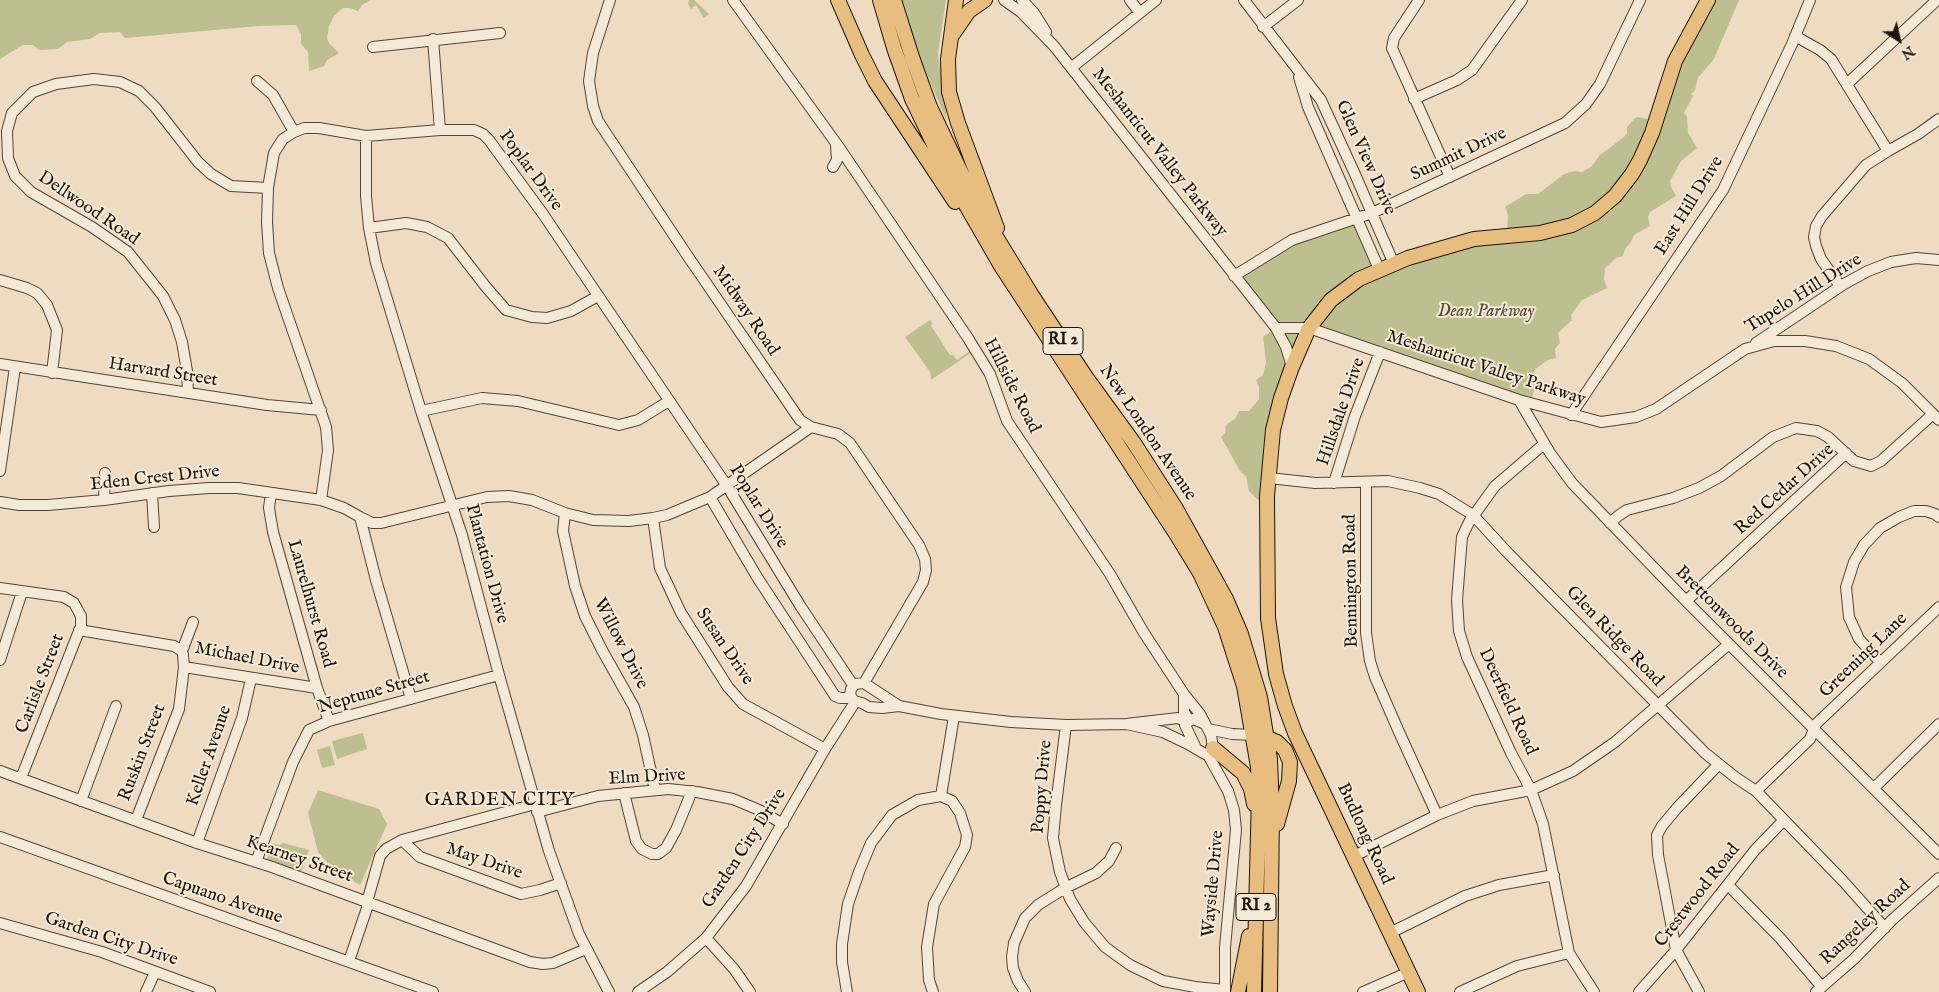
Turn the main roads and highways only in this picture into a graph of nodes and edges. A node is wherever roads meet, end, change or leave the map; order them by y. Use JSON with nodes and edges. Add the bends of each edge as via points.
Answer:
{"nodes":[{"id":1,"x":838,"y":0,"type":"edge"},
{"id":2,"x":880,"y":0,"type":"edge"},
{"id":3,"x":894,"y":0,"type":"edge"},
{"id":4,"x":956,"y":0,"type":"edge"},
{"id":5,"x":985,"y":0,"type":"edge"},
{"id":6,"x":1708,"y":0,"type":"edge"},
{"id":7,"x":950,"y":39,"type":"junction"},
{"id":8,"x":986,"y":242,"type":"junction"},
{"id":9,"x":1008,"y":257,"type":"junction"},
{"id":10,"x":1260,"y":736,"type":"junction"},
{"id":11,"x":1211,"y":751,"type":"road end"},
{"id":12,"x":1257,"y":822,"type":"junction"},
{"id":13,"x":1272,"y":846,"type":"junction"},
{"id":14,"x":1256,"y":912,"type":"junction"},
{"id":15,"x":1229,"y":991,"type":"edge"},
{"id":16,"x":1254,"y":992,"type":"edge"},
{"id":17,"x":1270,"y":992,"type":"edge"},
{"id":18,"x":1418,"y":992,"type":"edge"}],
"edges":[{"from":1,"to":8,"type":"main road","via":[[878,86]]},
{"from":2,"to":8,"type":"main road","name":"New London Avenue","number":"RI 2","via":[[920,116]]},
{"from":3,"to":9,"type":"main road","name":"New London Avenue","number":"RI 2","via":[[941,131],[976,204]]},
{"from":4,"to":7,"type":"main road"},
{"from":5,"to":7,"type":"main road","via":[[965,16]]},
{"from":6,"to":18,"type":"main road","name":"Budlong Road","via":[[1674,61],[1652,133],[1640,160],[1623,187],[1605,205],[1580,222],[1562,228],[1474,239],[1379,269],[1359,279],[1331,300],[1309,328],[1281,398],[1272,430],[1267,496],[1268,618],[1280,690],[1293,726]]},
{"from":7,"to":9,"type":"main road","via":[[948,81],[953,107]]},
{"from":8,"to":10,"type":"main road","name":"New London Avenue","number":"RI 2","via":[[1200,573],[1232,647]]},
{"from":9,"to":10,"type":"main road","name":"New London Avenue","number":"RI 2","via":[[1134,443],[1199,548],[1226,599],[1241,634],[1260,697]]},
{"from":10,"to":12,"type":"main road","number":"RI 2"},
{"from":10,"to":13,"type":"main road","number":"RI 2","via":[[1272,790]]},
{"from":10,"to":13,"type":"main road","via":[[1277,742],[1284,750],[1290,768],[1288,788]]},
{"from":11,"to":12,"type":"main road","via":[[1243,774],[1252,794]]},
{"from":12,"to":14,"type":"main road","number":"RI 2"},
{"from":13,"to":17,"type":"main road","number":"RI 2"},
{"from":14,"to":15,"type":"main road"},
{"from":14,"to":16,"type":"main road","number":"RI 2"}]}
